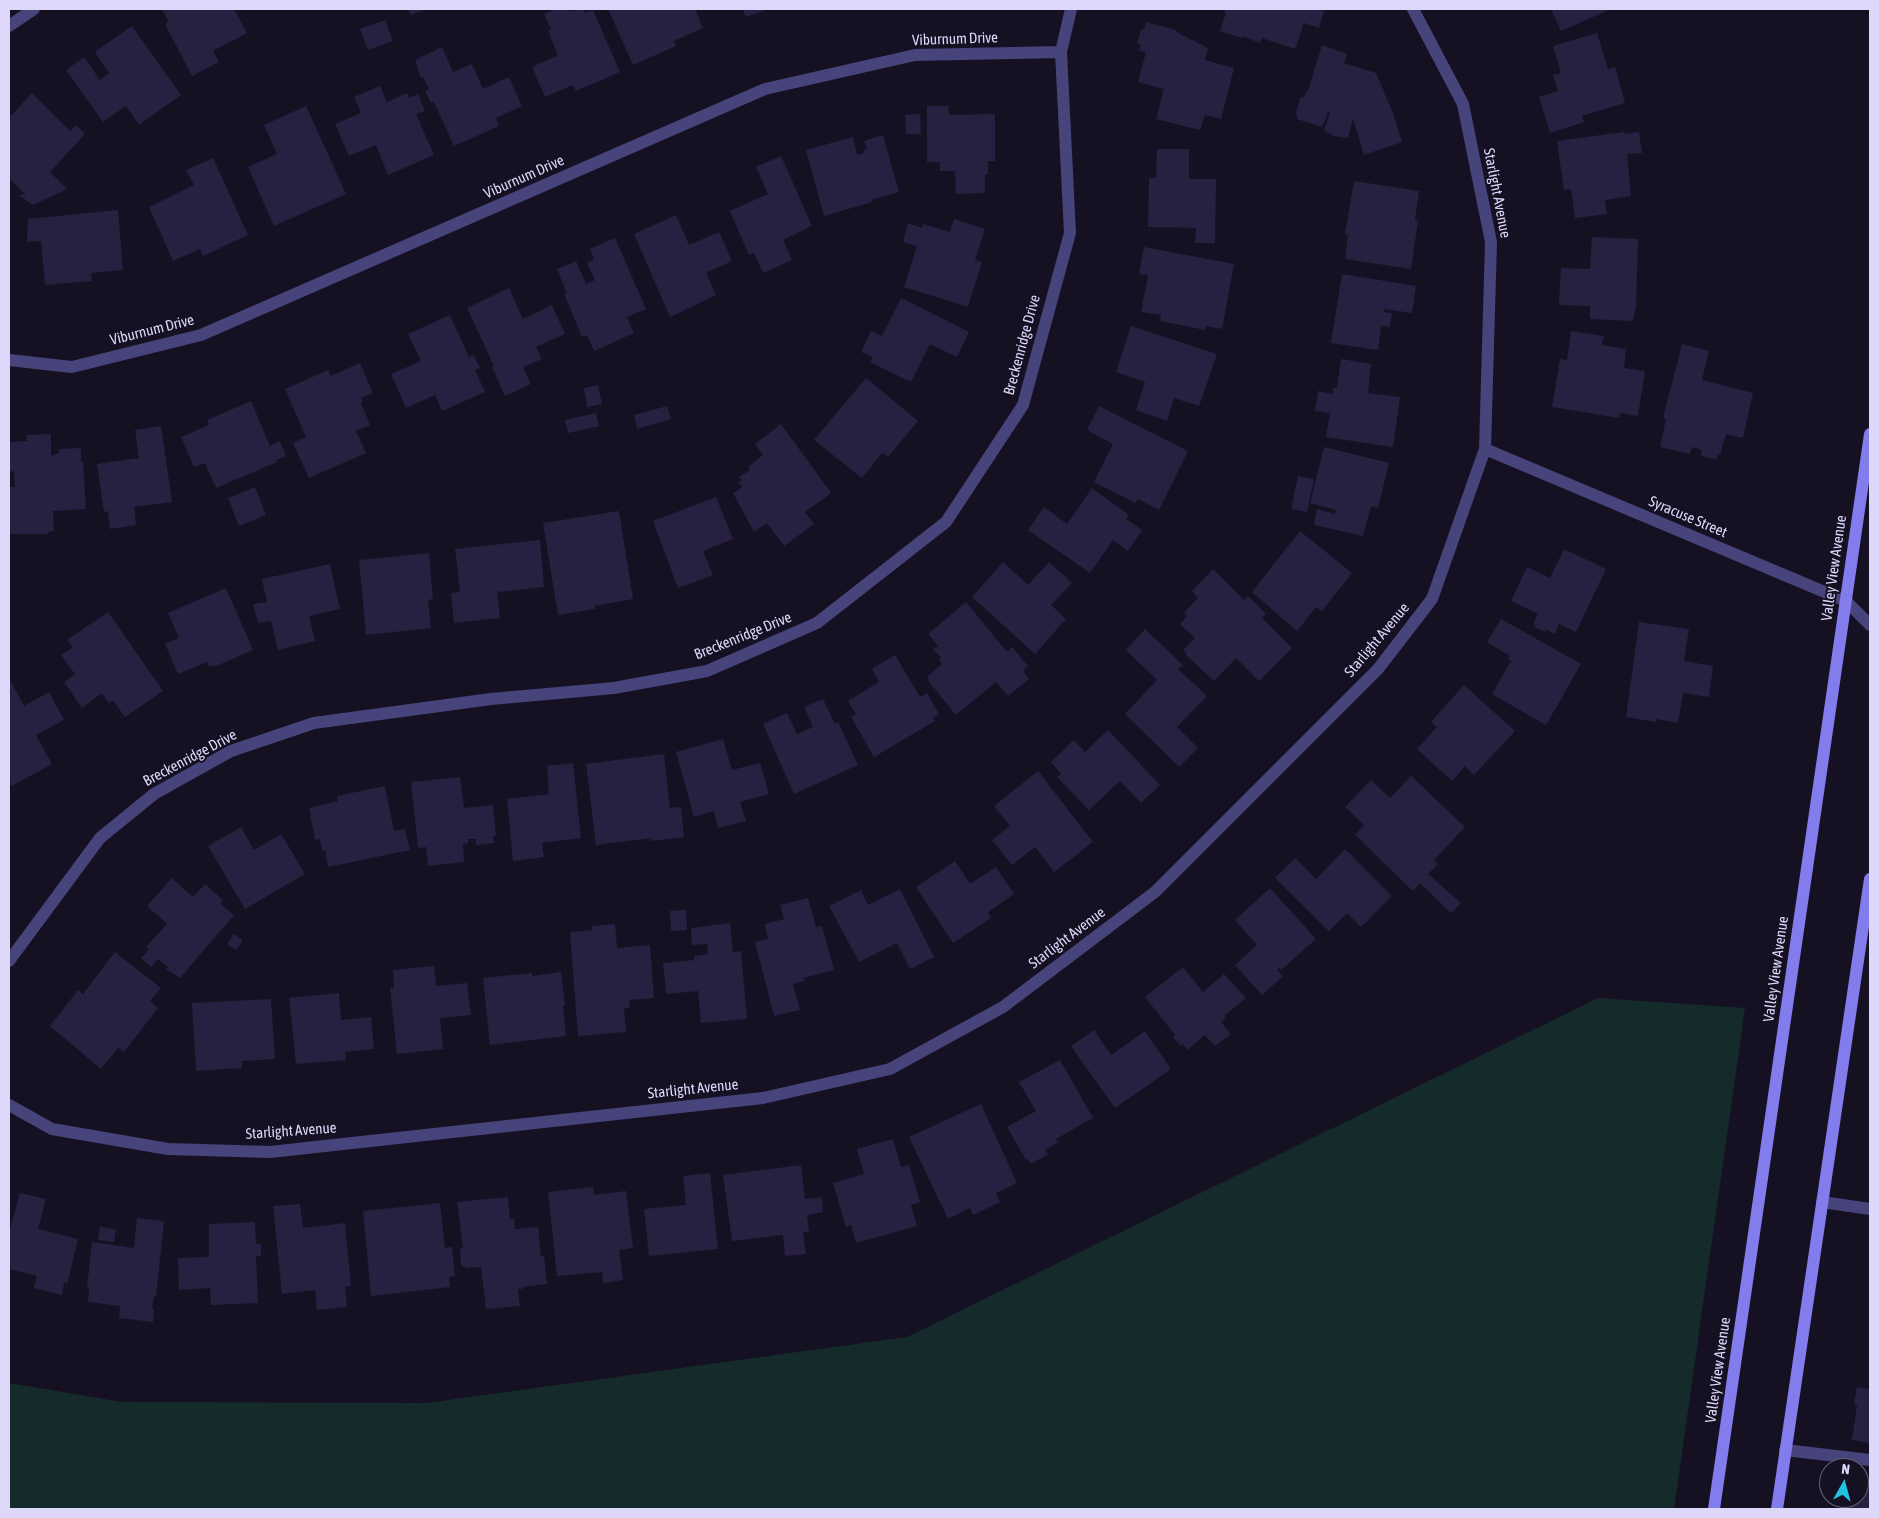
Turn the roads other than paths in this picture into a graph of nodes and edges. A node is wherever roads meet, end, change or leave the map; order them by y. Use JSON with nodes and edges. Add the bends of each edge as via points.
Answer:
{"nodes":[{"id":1,"x":34,"y":9,"type":"edge"},
{"id":2,"x":1071,"y":9,"type":"edge"},
{"id":3,"x":1413,"y":9,"type":"edge"},
{"id":4,"x":9,"y":26,"type":"edge"},
{"id":5,"x":1061,"y":52,"type":"junction"},
{"id":6,"x":9,"y":360,"type":"edge"},
{"id":7,"x":1870,"y":434,"type":"edge"},
{"id":8,"x":1485,"y":449,"type":"junction"},
{"id":9,"x":1846,"y":601,"type":"junction"},
{"id":10,"x":1870,"y":625,"type":"edge"},
{"id":11,"x":1870,"y":879,"type":"edge"},
{"id":12,"x":9,"y":961,"type":"edge"},
{"id":13,"x":9,"y":1105,"type":"edge"},
{"id":14,"x":1822,"y":1202,"type":"junction"},
{"id":15,"x":1870,"y":1209,"type":"edge"},
{"id":16,"x":1786,"y":1450,"type":"junction"},
{"id":17,"x":1870,"y":1460,"type":"edge"},
{"id":18,"x":1714,"y":1509,"type":"edge"},
{"id":19,"x":1777,"y":1509,"type":"edge"}],
"edges":[{"from":1,"to":4,"type":"street"},
{"from":2,"to":5,"type":"street","name":"Breckenridge Drive"},
{"from":3,"to":8,"type":"street","name":"Starlight Avenue","via":[[1463,104],[1491,242]]},
{"from":5,"to":6,"type":"street","name":"Viburnum Drive","via":[[915,55],[765,89],[201,336],[72,367]]},
{"from":5,"to":12,"type":"street","name":"Breckenridge Drive","via":[[1070,233],[1023,405],[946,522],[817,623],[708,671],[614,688],[491,699],[314,723],[231,752],[154,794],[100,838]]},
{"from":7,"to":9,"type":"main road","name":"Valley View Avenue"},
{"from":8,"to":9,"type":"street","name":"Syracuse Street"},
{"from":8,"to":13,"type":"street","name":"Starlight Avenue","via":[[1432,599],[1378,669],[1155,892],[1003,1007],[890,1069],[763,1098],[270,1152],[168,1148],[52,1129]]},
{"from":9,"to":10,"type":"street","name":"Syracuse Street"},
{"from":9,"to":18,"type":"main road","name":"Valley View Avenue"},
{"from":11,"to":14,"type":"main road"},
{"from":14,"to":15,"type":"street"},
{"from":14,"to":16,"type":"main road"},
{"from":16,"to":17,"type":"street"},
{"from":16,"to":19,"type":"main road"}]}
